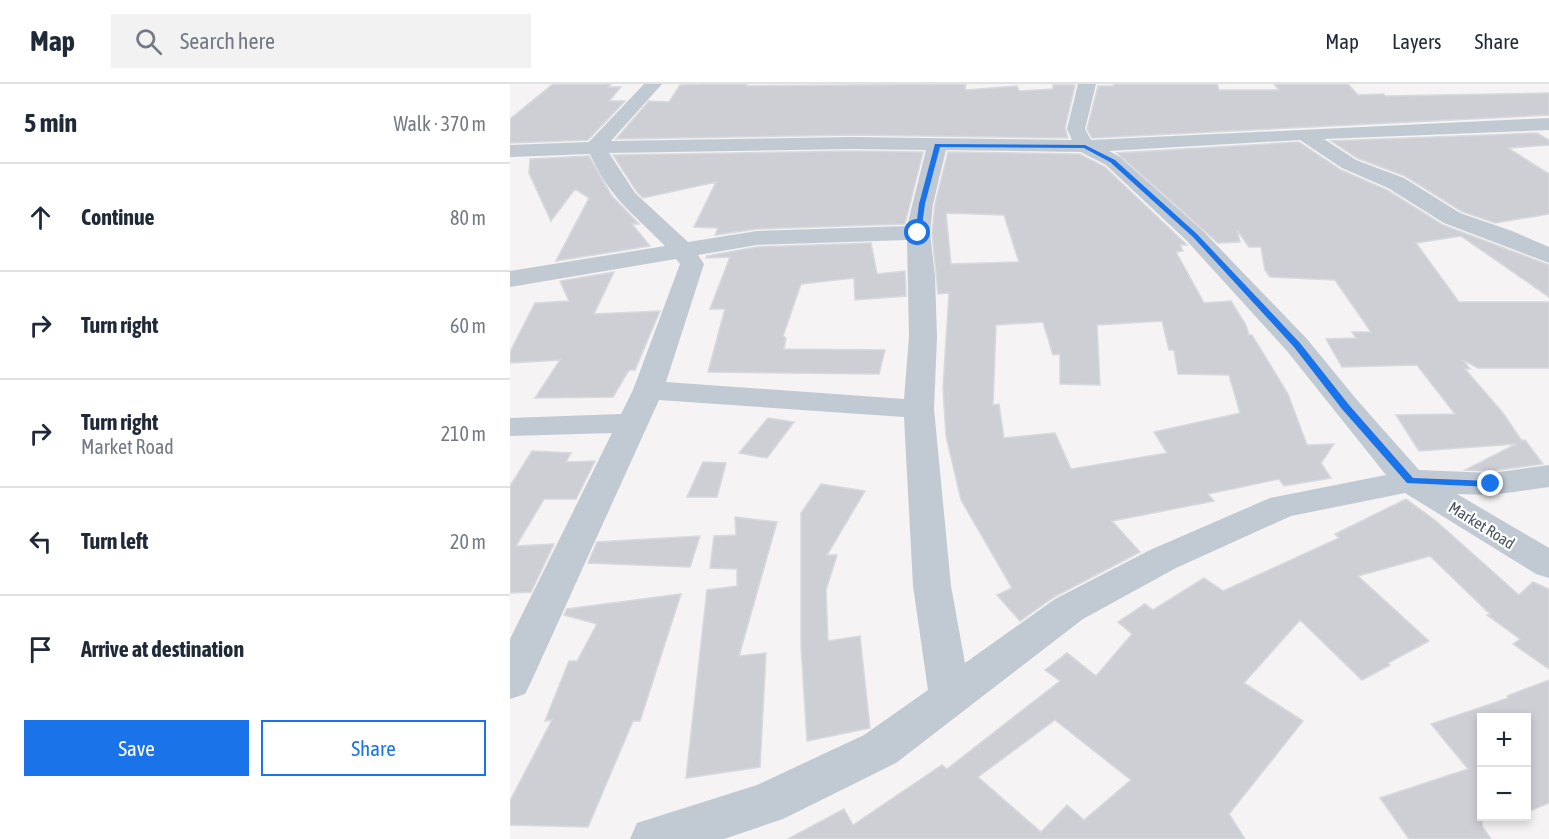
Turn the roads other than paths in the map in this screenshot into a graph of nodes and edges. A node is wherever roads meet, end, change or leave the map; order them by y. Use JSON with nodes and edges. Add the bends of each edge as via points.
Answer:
{"nodes":[{"id":1,"x":652,"y":84,"type":"edge"},
{"id":2,"x":1087,"y":84,"type":"edge"},
{"id":3,"x":1549,"y":124,"type":"edge"},
{"id":4,"x":1304,"y":134,"type":"junction"},
{"id":5,"x":938,"y":145,"type":"junction"},
{"id":6,"x":596,"y":146,"type":"junction"},
{"id":7,"x":1085,"y":146,"type":"junction"},
{"id":8,"x":510,"y":151,"type":"edge"},
{"id":9,"x":1549,"y":230,"type":"edge"},
{"id":10,"x":918,"y":233,"type":"junction"},
{"id":11,"x":1504,"y":236,"type":"junction"},
{"id":12,"x":684,"y":250,"type":"junction"},
{"id":13,"x":1549,"y":256,"type":"edge"},
{"id":14,"x":510,"y":279,"type":"edge"},
{"id":15,"x":648,"y":390,"type":"junction"},
{"id":16,"x":919,"y":409,"type":"junction"},
{"id":17,"x":634,"y":423,"type":"junction"},
{"id":18,"x":510,"y":427,"type":"edge"},
{"id":19,"x":1549,"y":476,"type":"edge"},
{"id":20,"x":1410,"y":481,"type":"junction"},
{"id":21,"x":1549,"y":565,"type":"edge"},
{"id":22,"x":510,"y":682,"type":"edge"},
{"id":23,"x":950,"y":697,"type":"junction"},
{"id":24,"x":654,"y":839,"type":"edge"}],
"edges":[{"from":1,"to":6,"type":"street"},
{"from":2,"to":7,"type":"street","via":[[1076,129]]},
{"from":3,"to":4,"type":"street"},
{"from":4,"to":7,"type":"street"},
{"from":4,"to":11,"type":"street","via":[[1349,164],[1396,183],[1452,218]]},
{"from":5,"to":6,"type":"street"},
{"from":5,"to":7,"type":"street"},
{"from":5,"to":10,"type":"street"},
{"from":6,"to":8,"type":"street"},
{"from":6,"to":12,"type":"street","via":[[627,198]]},
{"from":7,"to":20,"type":"street","name":"Market Road","via":[[1113,161],[1195,236],[1297,345]]},
{"from":9,"to":11,"type":"street"},
{"from":10,"to":12,"type":"street","via":[[757,238]]},
{"from":10,"to":16,"type":"street","via":[[923,337]]},
{"from":11,"to":13,"type":"street"},
{"from":12,"to":14,"type":"street"},
{"from":12,"to":15,"type":"street","via":[[692,264]]},
{"from":15,"to":16,"type":"street"},
{"from":15,"to":17,"type":"street"},
{"from":16,"to":23,"type":"street","via":[[932,586]]},
{"from":17,"to":18,"type":"street"},
{"from":17,"to":22,"type":"street"},
{"from":19,"to":20,"type":"street","via":[[1491,484]]},
{"from":20,"to":21,"type":"street","name":"Market Road"},
{"from":20,"to":23,"type":"street","via":[[1282,506],[1163,559],[1069,609]]},
{"from":23,"to":24,"type":"street","via":[[879,749],[766,804]]}]}
